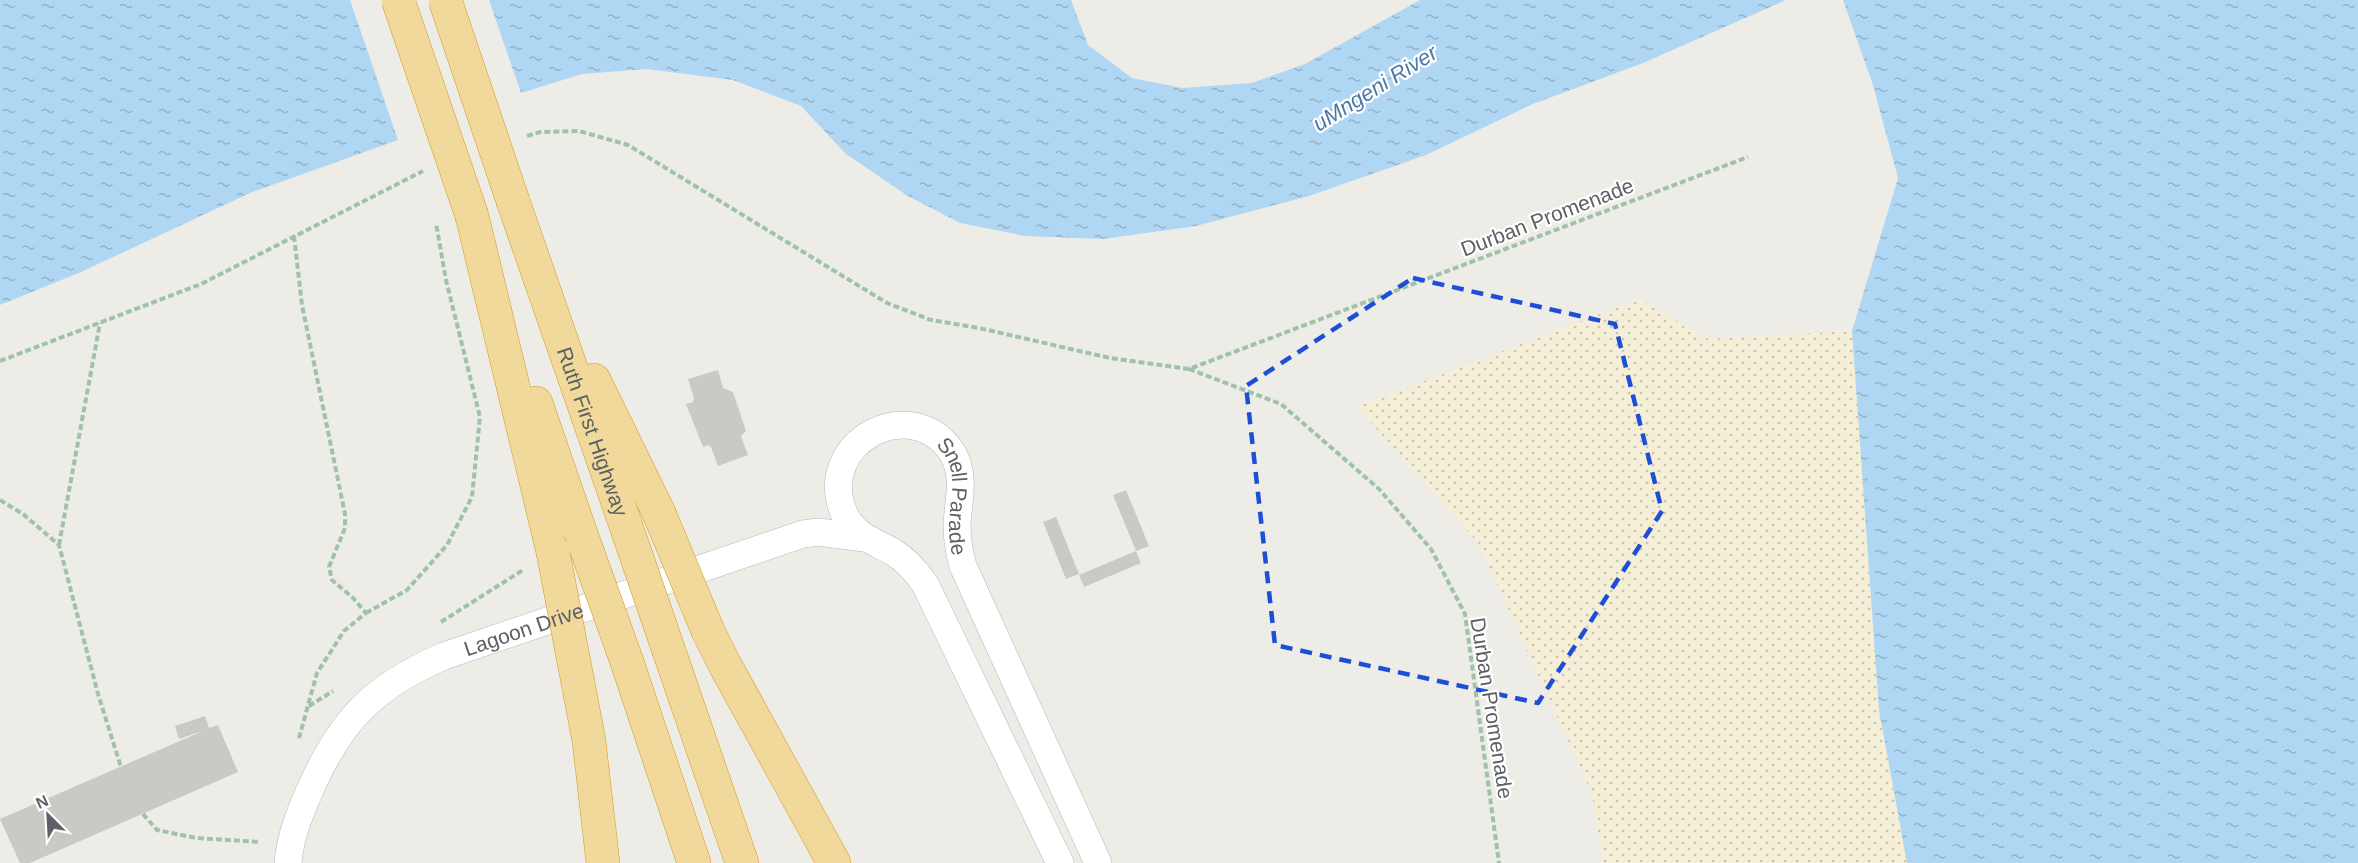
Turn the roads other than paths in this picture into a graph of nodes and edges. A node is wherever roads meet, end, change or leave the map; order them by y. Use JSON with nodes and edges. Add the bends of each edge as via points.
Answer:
{"nodes":[{"id":1,"x":398,"y":0,"type":"edge"},
{"id":2,"x":445,"y":0,"type":"edge"},
{"id":3,"x":472,"y":216,"type":"junction"},
{"id":4,"x":529,"y":246,"type":"junction"},
{"id":5,"x":865,"y":538,"type":"junction"},
{"id":6,"x":289,"y":856,"type":"edge"},
{"id":7,"x":603,"y":863,"type":"edge"},
{"id":8,"x":694,"y":863,"type":"edge"},
{"id":9,"x":742,"y":863,"type":"edge"},
{"id":10,"x":834,"y":863,"type":"edge"},
{"id":11,"x":1059,"y":863,"type":"edge"},
{"id":12,"x":1098,"y":863,"type":"edge"}],
"edges":[{"from":1,"to":3,"type":"highway","bridge":true},
{"from":2,"to":4,"type":"highway","name":"Ruth First Highway","bridge":true},
{"from":3,"to":7,"type":"highway","bridge":true,"via":[[553,552],[589,741]]},
{"from":3,"to":8,"type":"highway","bridge":true},
{"from":4,"to":9,"type":"highway","name":"Ruth First Highway","bridge":true},
{"from":4,"to":10,"type":"highway","bridge":true,"via":[[659,513],[724,665]]},
{"from":5,"to":6,"type":"street","name":"Lagoon Drive","via":[[803,534],[414,669],[361,707],[341,731],[321,764],[298,818]]},
{"from":5,"to":11,"type":"street","name":"Snell Parade","via":[[904,560],[925,584]]},
{"from":5,"to":12,"type":"street","name":"Snell Parade","via":[[845,516],[839,498],[838,479],[854,445],[887,426],[924,430],[940,440],[960,471],[957,544],[963,566]]}]}
